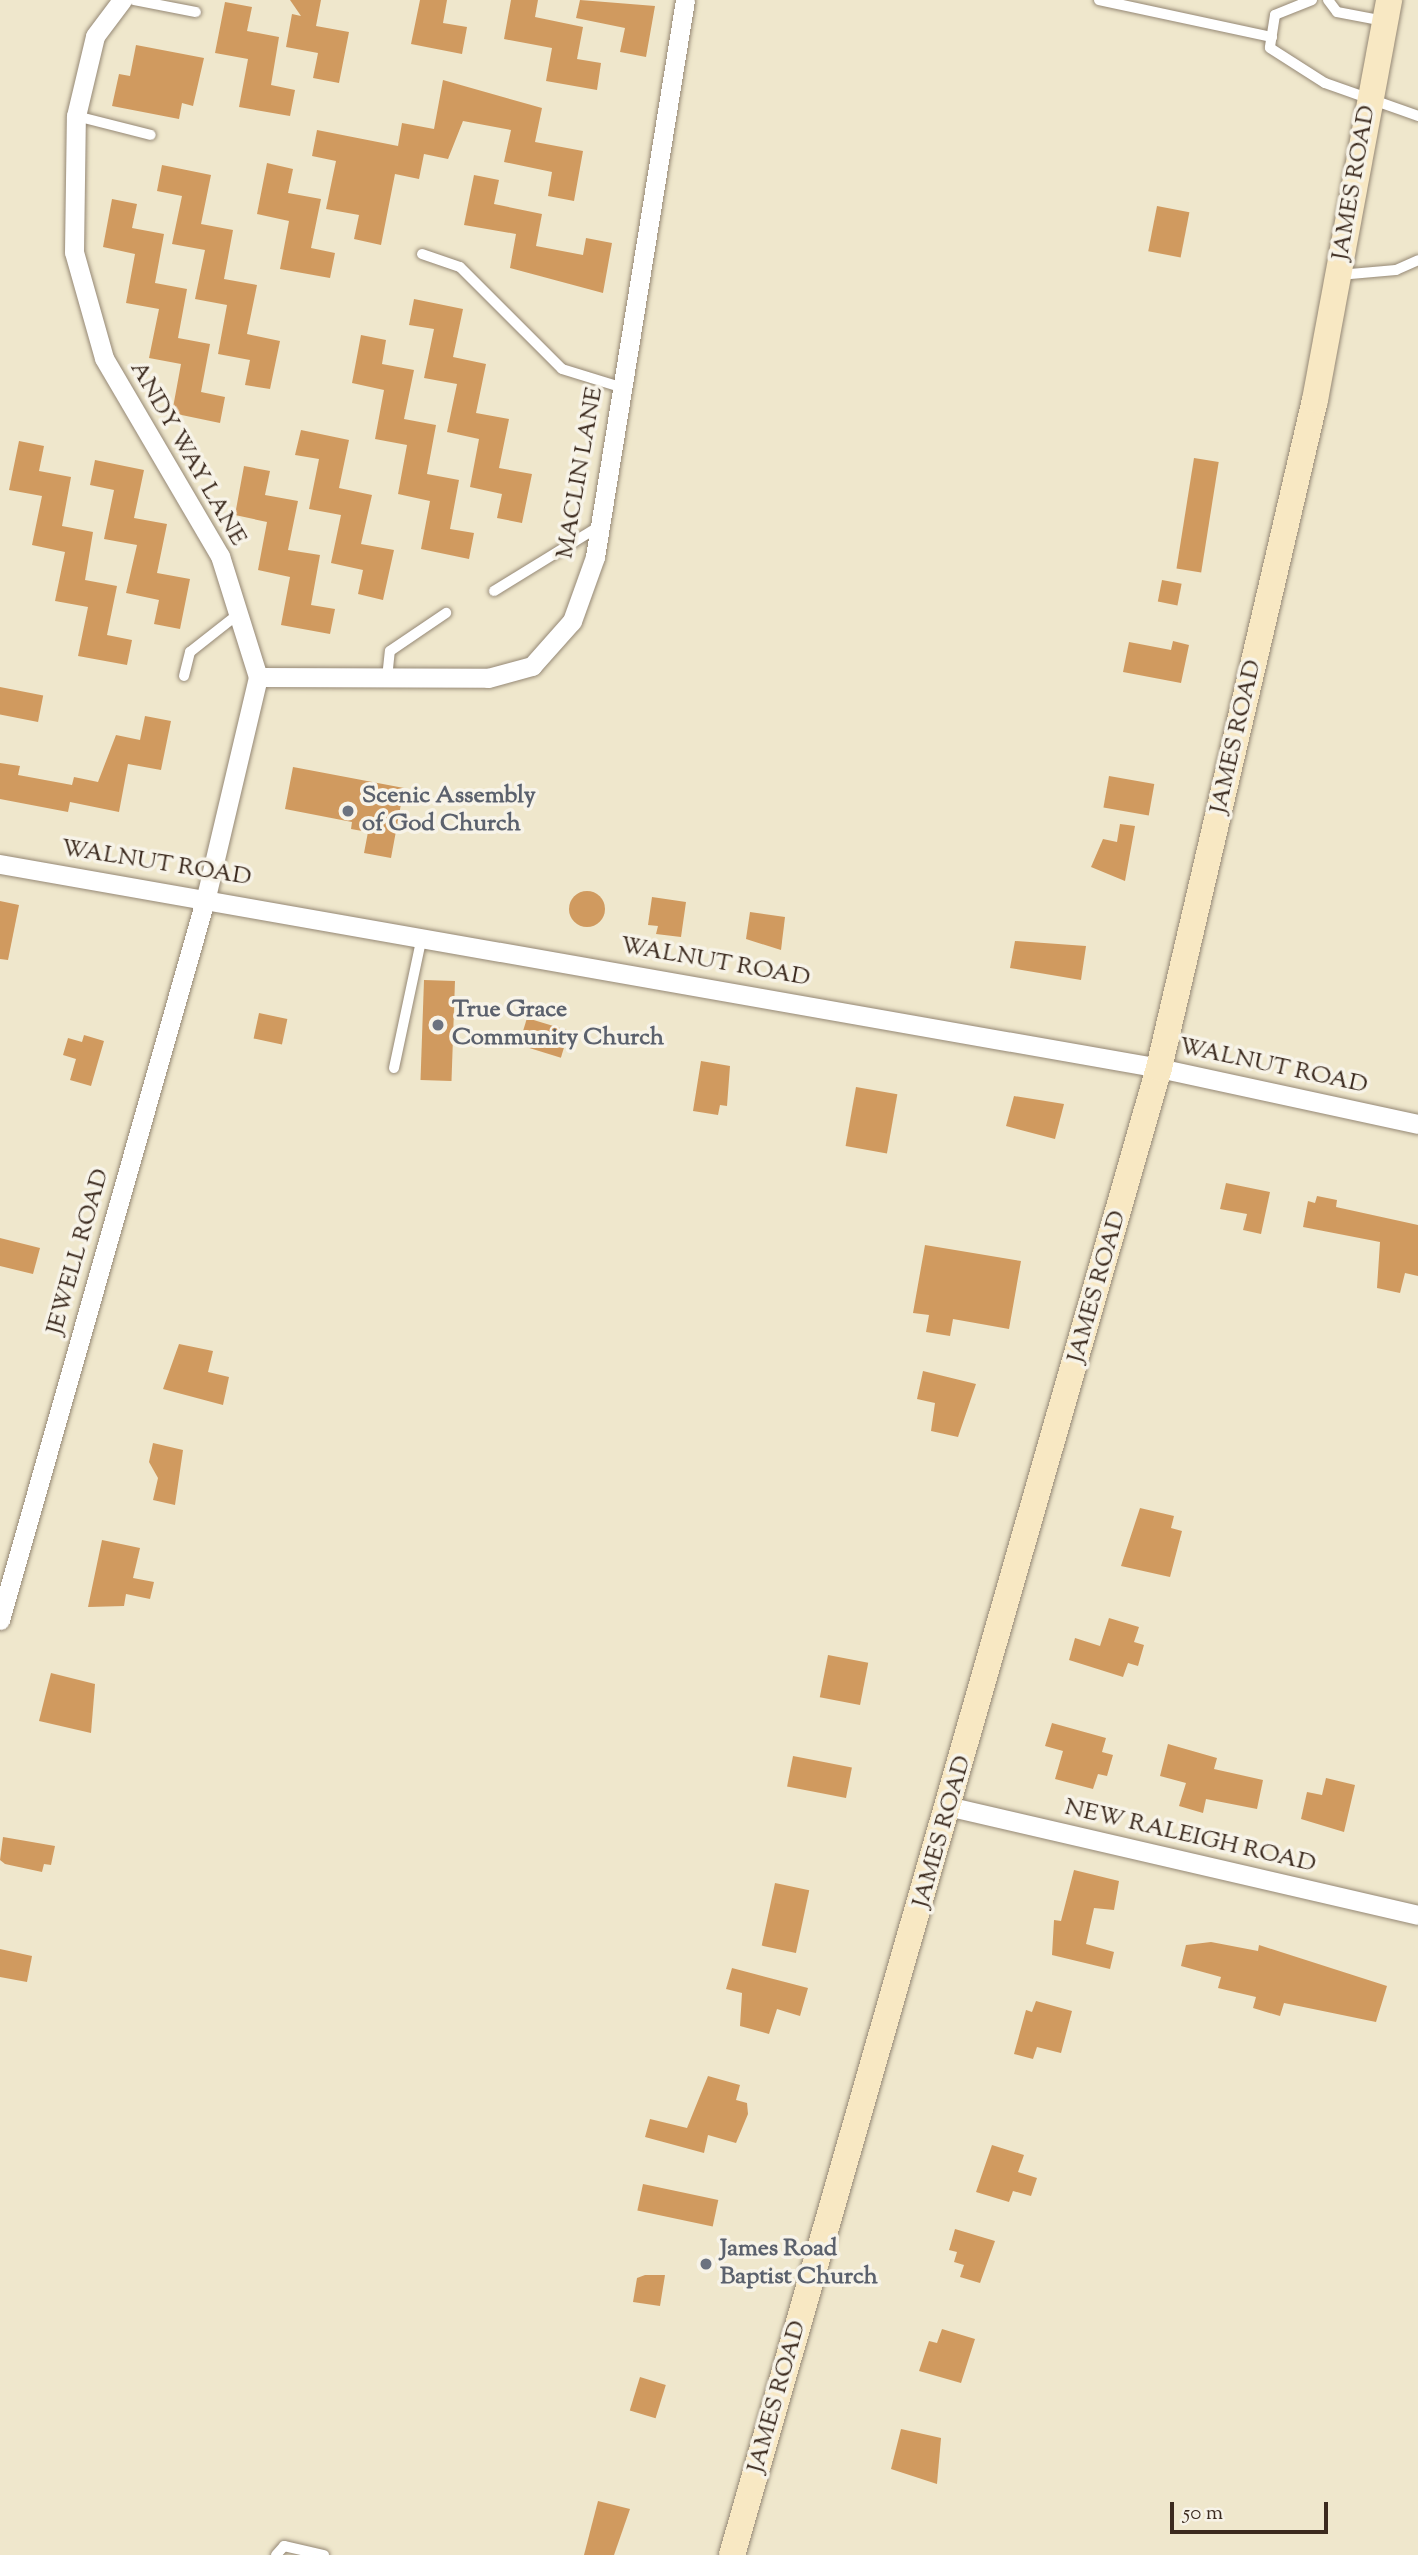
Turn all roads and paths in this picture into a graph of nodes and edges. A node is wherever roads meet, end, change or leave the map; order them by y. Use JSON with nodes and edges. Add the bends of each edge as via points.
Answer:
{"nodes":[{"id":1,"x":122,"y":0,"type":"edge"},
{"id":2,"x":134,"y":0,"type":"edge"},
{"id":3,"x":685,"y":0,"type":"edge"},
{"id":4,"x":1099,"y":0,"type":"edge"},
{"id":5,"x":1312,"y":0,"type":"edge"},
{"id":6,"x":1328,"y":0,"type":"edge"},
{"id":7,"x":1387,"y":11,"type":"edge"},
{"id":8,"x":196,"y":12,"type":"dead end"},
{"id":9,"x":1272,"y":37,"type":"junction"},
{"id":10,"x":1371,"y":96,"type":"junction"},
{"id":11,"x":76,"y":116,"type":"junction"},
{"id":12,"x":1418,"y":116,"type":"edge"},
{"id":13,"x":151,"y":135,"type":"dead end"},
{"id":14,"x":422,"y":254,"type":"dead end"},
{"id":15,"x":1418,"y":260,"type":"edge"},
{"id":16,"x":1338,"y":275,"type":"junction"},
{"id":17,"x":620,"y":387,"type":"junction"},
{"id":18,"x":599,"y":526,"type":"junction"},
{"id":19,"x":494,"y":591,"type":"dead end"},
{"id":20,"x":446,"y":613,"type":"dead end"},
{"id":21,"x":237,"y":615,"type":"junction"},
{"id":22,"x":184,"y":676,"type":"dead end"},
{"id":23,"x":258,"y":677,"type":"junction"},
{"id":24,"x":387,"y":678,"type":"junction"},
{"id":25,"x":0,"y":864,"type":"edge"},
{"id":26,"x":206,"y":897,"type":"junction"},
{"id":27,"x":422,"y":935,"type":"junction"},
{"id":28,"x":394,"y":1068,"type":"dead end"},
{"id":29,"x":1159,"y":1068,"type":"junction"},
{"id":30,"x":1418,"y":1124,"type":"edge"},
{"id":31,"x":0,"y":1620,"type":"edge"},
{"id":32,"x":951,"y":1807,"type":"junction"},
{"id":33,"x":1418,"y":1915,"type":"edge"},
{"id":34,"x":276,"y":2555,"type":"edge"},
{"id":35,"x":324,"y":2555,"type":"edge"},
{"id":36,"x":732,"y":2555,"type":"edge"}],
"edges":[{"from":1,"to":11,"type":"street","name":"ANDY WAY LANE","via":[[95,36]]},
{"from":2,"to":8,"type":"lane"},
{"from":3,"to":17,"type":"street","name":"MACLIN LANE"},
{"from":4,"to":9,"type":"lane"},
{"from":5,"to":9,"type":"lane","via":[[1275,15]]},
{"from":6,"to":7,"type":"lane","via":[[1337,12]]},
{"from":7,"to":10,"type":"main road","name":"JAMES ROAD"},
{"from":9,"to":10,"type":"lane","via":[[1270,48],[1325,83]]},
{"from":10,"to":12,"type":"lane"},
{"from":10,"to":16,"type":"main road","name":"JAMES ROAD"},
{"from":11,"to":13,"type":"lane"},
{"from":11,"to":21,"type":"street","name":"ANDY WAY LANE","via":[[74,252],[104,358],[220,556]]},
{"from":14,"to":17,"type":"lane","via":[[460,267],[562,369]]},
{"from":15,"to":16,"type":"lane","via":[[1396,270]]},
{"from":16,"to":29,"type":"main road","name":"JAMES ROAD","via":[[1312,416]]},
{"from":17,"to":18,"type":"street","name":"MACLIN LANE"},
{"from":18,"to":19,"type":"lane"},
{"from":18,"to":24,"type":"street","name":"MACLIN LANE","via":[[572,621],[532,666],[488,678]]},
{"from":20,"to":24,"type":"lane","via":[[390,651]]},
{"from":21,"to":22,"type":"lane","via":[[190,652]]},
{"from":21,"to":23,"type":"street","name":"ANDY WAY LANE"},
{"from":23,"to":24,"type":"street","name":"MACLIN LANE"},
{"from":23,"to":26,"type":"street"},
{"from":25,"to":26,"type":"street","name":"WALNUT ROAD"},
{"from":26,"to":27,"type":"street","name":"WALNUT ROAD"},
{"from":26,"to":31,"type":"street","name":"JEWELL ROAD"},
{"from":27,"to":28,"type":"lane"},
{"from":27,"to":29,"type":"street","name":"WALNUT ROAD"},
{"from":29,"to":30,"type":"street","name":"WALNUT ROAD"},
{"from":29,"to":32,"type":"main road","name":"JAMES ROAD"},
{"from":32,"to":33,"type":"street","name":"NEW RALEIGH ROAD"},
{"from":32,"to":36,"type":"main road","name":"JAMES ROAD"},
{"from":34,"to":35,"type":"lane","via":[[284,2546]]}]}
